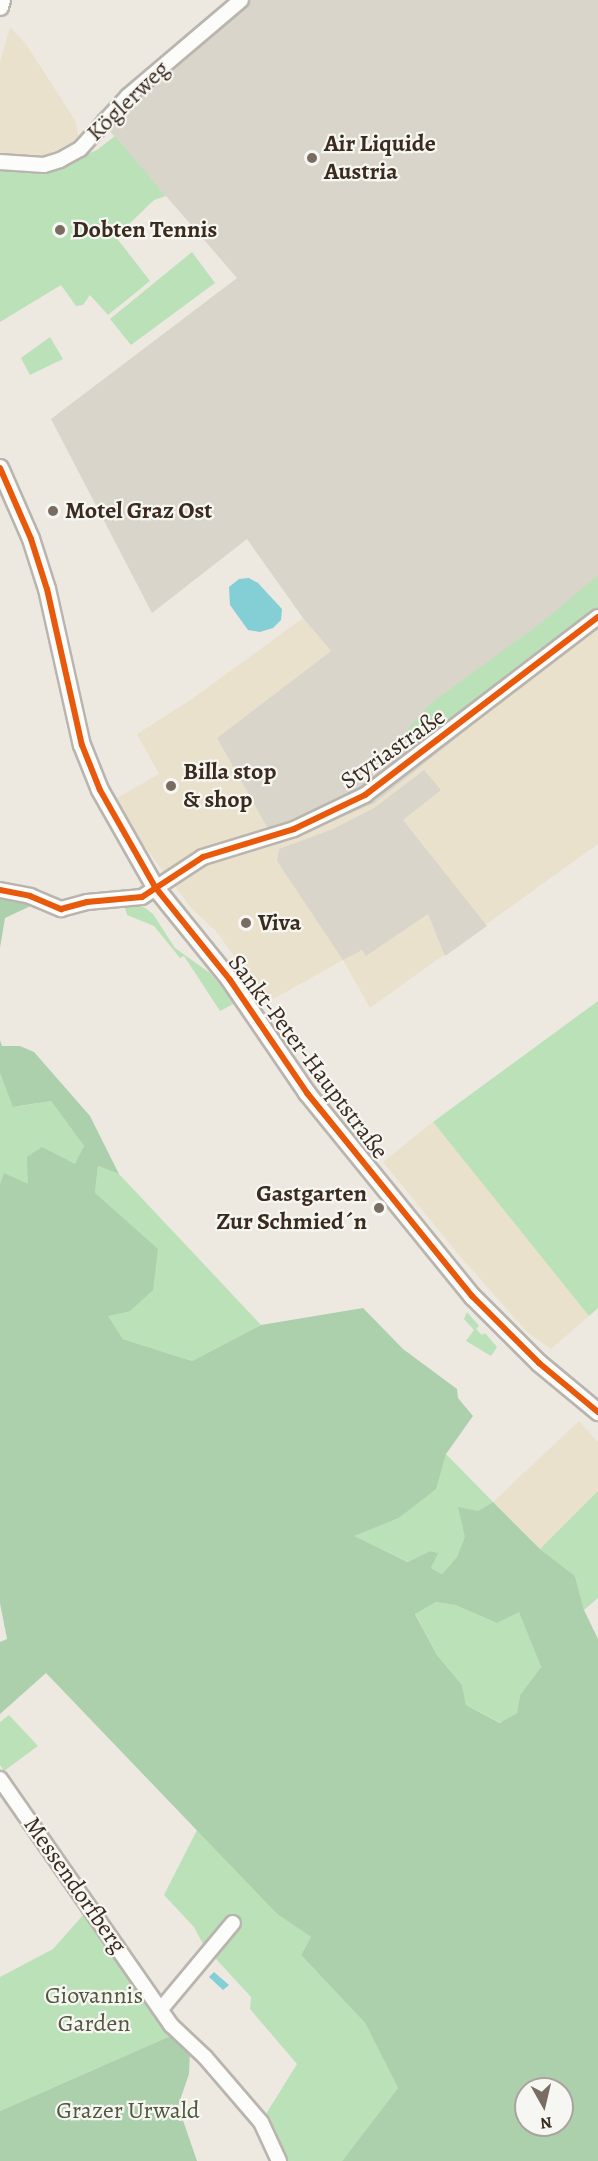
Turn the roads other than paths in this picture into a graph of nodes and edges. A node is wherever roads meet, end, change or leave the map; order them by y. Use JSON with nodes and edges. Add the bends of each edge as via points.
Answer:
{"nodes":[{"id":1,"x":2,"y":0,"type":"edge"},
{"id":2,"x":241,"y":0,"type":"edge"},
{"id":3,"x":0,"y":7,"type":"edge"},
{"id":4,"x":0,"y":162,"type":"edge"},
{"id":5,"x":0,"y":468,"type":"edge"},
{"id":6,"x":598,"y":617,"type":"edge"},
{"id":7,"x":155,"y":887,"type":"junction"},
{"id":8,"x":0,"y":890,"type":"edge"},
{"id":9,"x":598,"y":1412,"type":"edge"},
{"id":10,"x":0,"y":1779,"type":"edge"},
{"id":11,"x":233,"y":1923,"type":"dead end"},
{"id":12,"x":161,"y":2009,"type":"junction"},
{"id":13,"x":279,"y":2161,"type":"edge"}],
"edges":[{"from":1,"to":3,"type":"main road"},
{"from":2,"to":4,"type":"street","name":"Köglerweg","via":[[128,96],[92,137],[69,155],[44,165]]},
{"from":5,"to":7,"type":"main road","name":"Sankt-Peter-Hauptstraße","via":[[31,539],[47,589],[82,745],[100,790]]},
{"from":6,"to":7,"type":"street","name":"Styriastraße","via":[[365,795],[294,829],[203,857]]},
{"from":7,"to":8,"type":"street","name":"Styriastraße","via":[[142,897],[87,902],[69,909]]},
{"from":7,"to":9,"type":"main road","name":"Sankt-Peter-Hauptstraße","via":[[230,980],[307,1093],[472,1296],[539,1363]]},
{"from":10,"to":12,"type":"street","name":"Messendorfberg"},
{"from":11,"to":12,"type":"street"},
{"from":12,"to":13,"type":"street","name":"Messendorfberg","via":[[171,2025],[205,2057],[261,2122]]}]}
